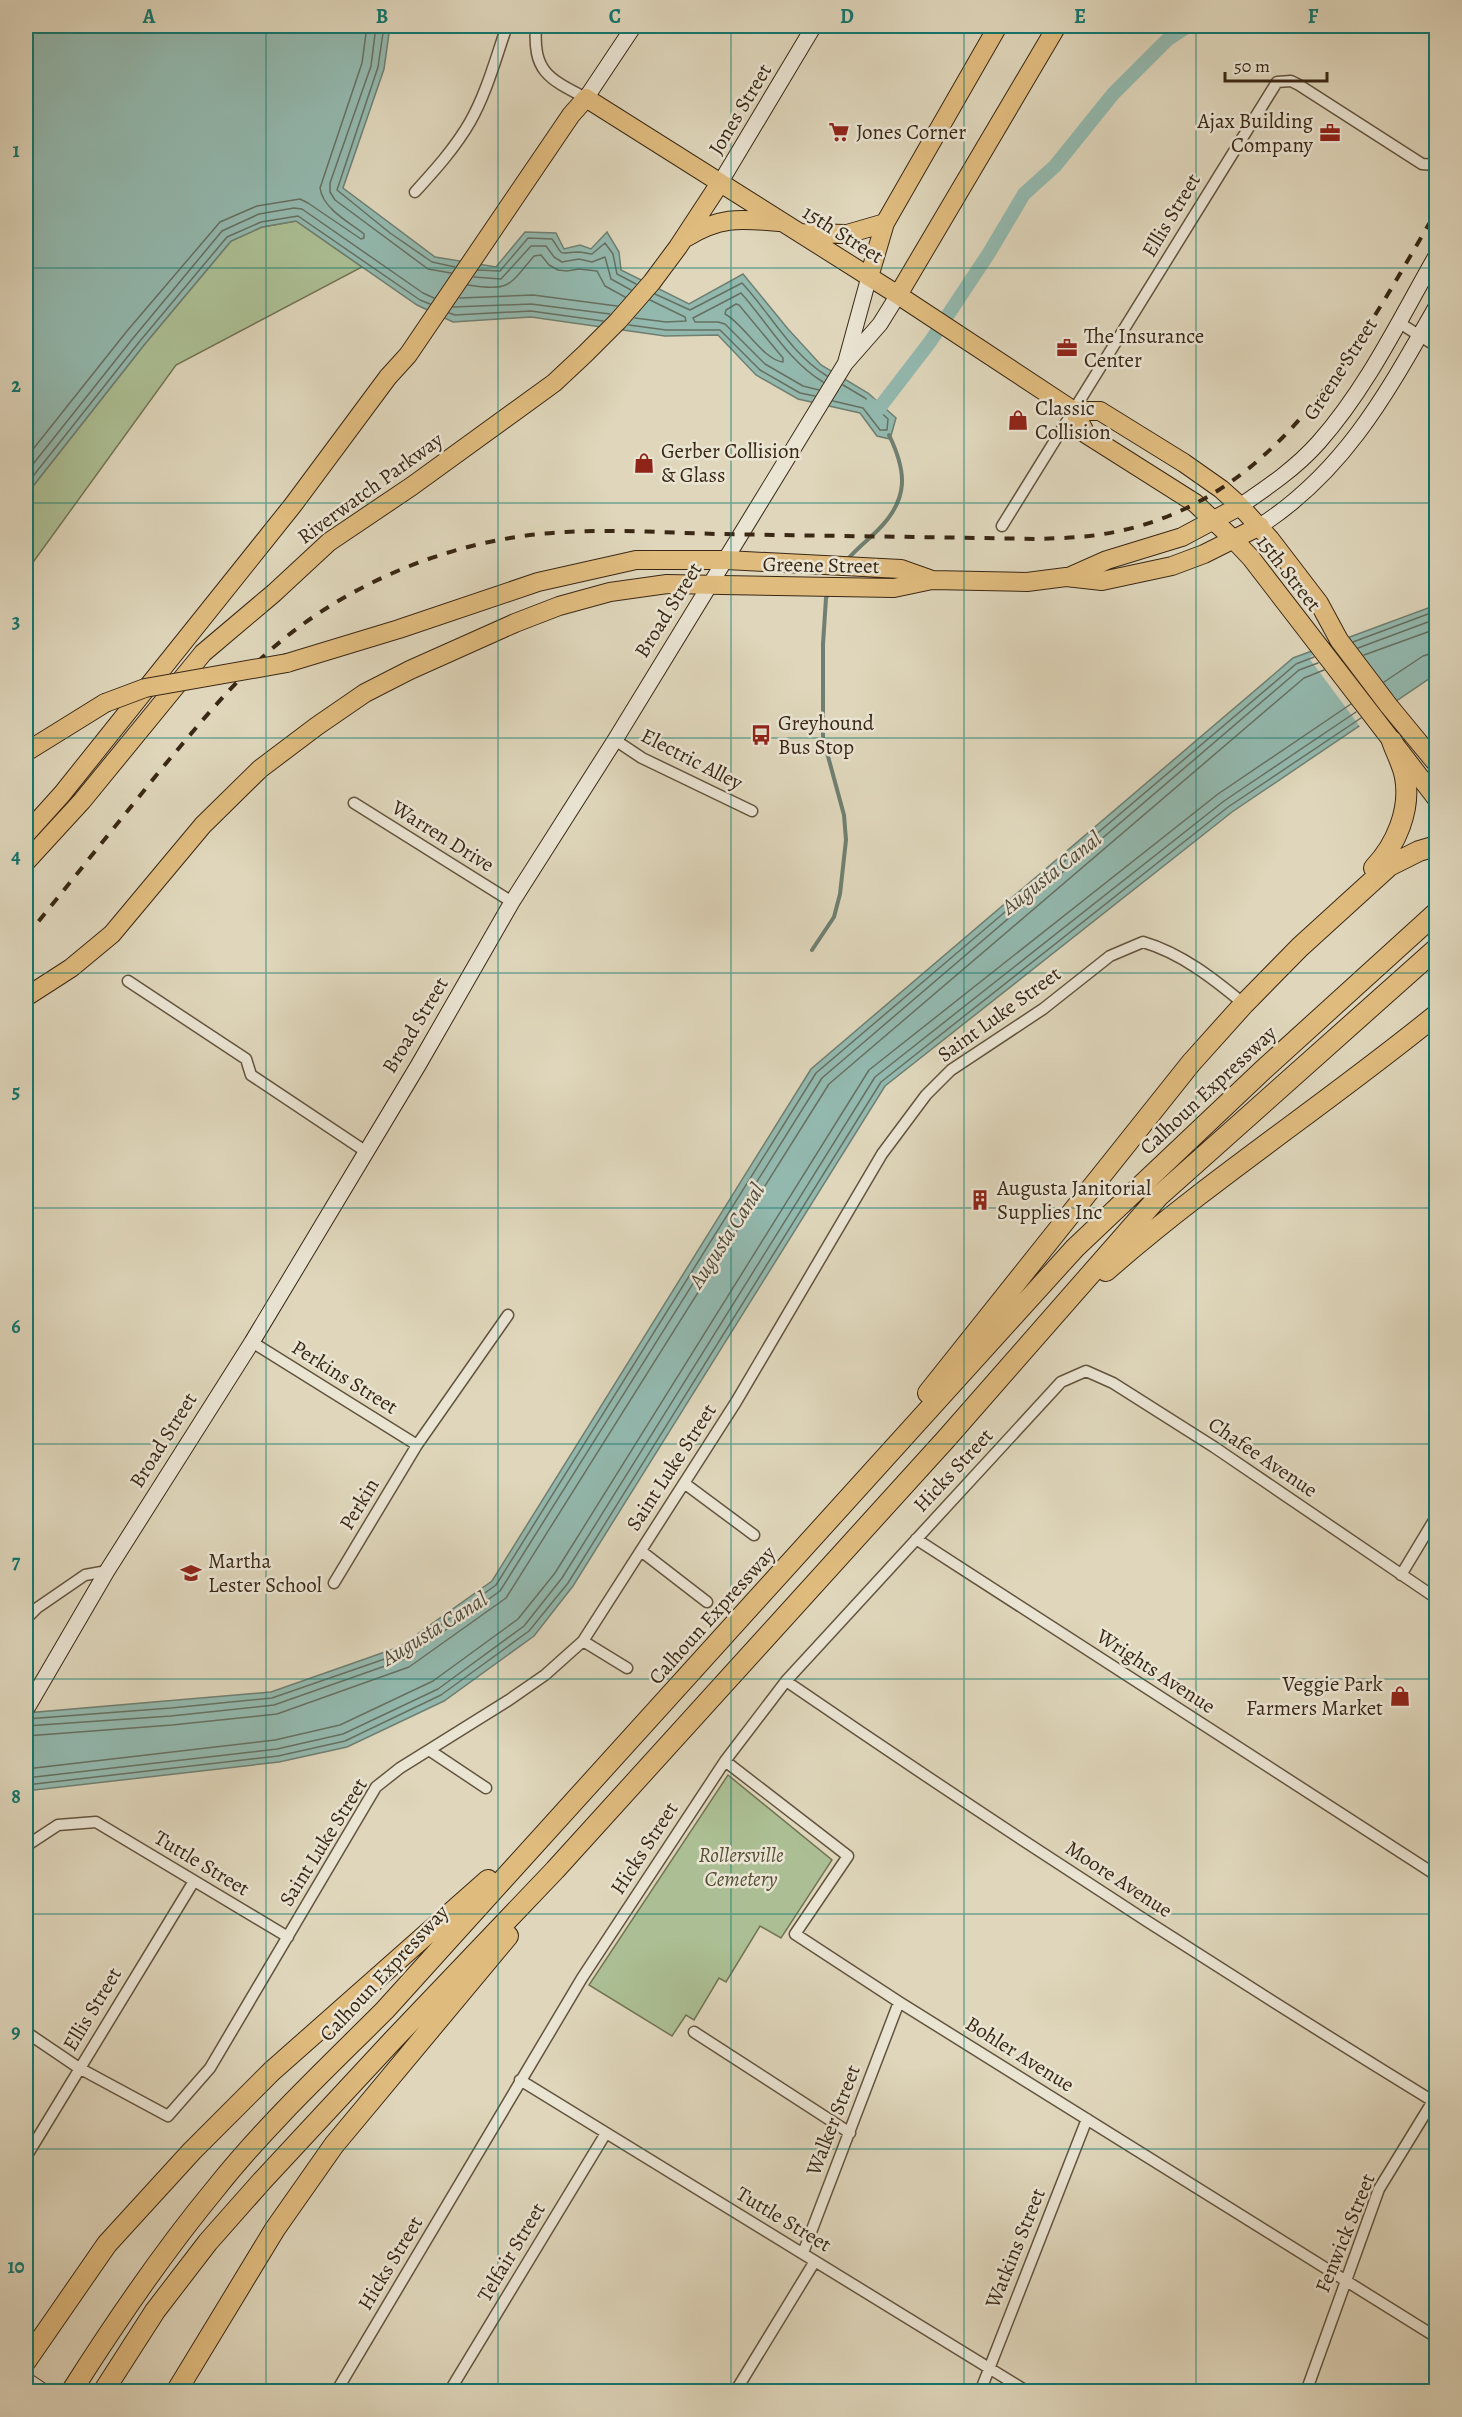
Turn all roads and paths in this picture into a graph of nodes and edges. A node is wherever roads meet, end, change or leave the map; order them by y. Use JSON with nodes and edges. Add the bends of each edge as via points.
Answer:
{"nodes":[{"id":1,"x":507,"y":26,"type":"edge"},
{"id":2,"x":536,"y":26,"type":"edge"},
{"id":3,"x":634,"y":26,"type":"edge"},
{"id":4,"x":814,"y":26,"type":"edge"},
{"id":5,"x":998,"y":26,"type":"edge"},
{"id":6,"x":1057,"y":26,"type":"edge"},
{"id":7,"x":586,"y":98,"type":"junction"},
{"id":8,"x":1437,"y":165,"type":"edge"},
{"id":9,"x":720,"y":183,"type":"junction"},
{"id":10,"x":415,"y":192,"type":"dead end"},
{"id":11,"x":783,"y":223,"type":"junction"},
{"id":12,"x":885,"y":223,"type":"junction"},
{"id":13,"x":799,"y":233,"type":"junction"},
{"id":14,"x":681,"y":243,"type":"junction"},
{"id":15,"x":1437,"y":256,"type":"edge"},
{"id":16,"x":869,"y":277,"type":"junction"},
{"id":17,"x":897,"y":295,"type":"junction"},
{"id":18,"x":1437,"y":308,"type":"edge"},
{"id":19,"x":1398,"y":322,"type":"junction"},
{"id":20,"x":1420,"y":336,"type":"junction"},
{"id":21,"x":1437,"y":346,"type":"edge"},
{"id":22,"x":845,"y":364,"type":"junction"},
{"id":23,"x":1074,"y":411,"type":"junction"},
{"id":24,"x":1240,"y":506,"type":"junction"},
{"id":25,"x":1212,"y":519,"type":"junction"},
{"id":26,"x":1002,"y":526,"type":"dead end"},
{"id":27,"x":1260,"y":526,"type":"junction"},
{"id":28,"x":1234,"y":540,"type":"junction"},
{"id":29,"x":726,"y":560,"type":"junction"},
{"id":30,"x":1066,"y":577,"type":"junction"},
{"id":31,"x":932,"y":580,"type":"junction"},
{"id":32,"x":709,"y":585,"type":"junction"},
{"id":33,"x":615,"y":740,"type":"junction"},
{"id":34,"x":1392,"y":741,"type":"junction"},
{"id":35,"x":26,"y":752,"type":"edge"},
{"id":36,"x":1437,"y":763,"type":"edge"},
{"id":37,"x":1437,"y":798,"type":"edge"},
{"id":38,"x":354,"y":803,"type":"dead end"},
{"id":39,"x":752,"y":811,"type":"dead end"},
{"id":40,"x":26,"y":834,"type":"edge"},
{"id":41,"x":1437,"y":846,"type":"edge"},
{"id":42,"x":26,"y":862,"type":"edge"},
{"id":43,"x":1358,"y":893,"type":"junction"},
{"id":44,"x":512,"y":902,"type":"junction"},
{"id":45,"x":1437,"y":913,"type":"edge"},
{"id":46,"x":1437,"y":949,"type":"edge"},
{"id":47,"x":128,"y":981,"type":"dead end"},
{"id":48,"x":30,"y":995,"type":"edge"},
{"id":49,"x":1244,"y":1004,"type":"junction"},
{"id":50,"x":1437,"y":1016,"type":"edge"},
{"id":51,"x":365,"y":1150,"type":"junction"},
{"id":52,"x":508,"y":1315,"type":"dead end"},
{"id":53,"x":1048,"y":1323,"type":"junction"},
{"id":54,"x":252,"y":1342,"type":"junction"},
{"id":55,"x":1061,"y":1382,"type":"joint"},
{"id":56,"x":417,"y":1445,"type":"junction"},
{"id":57,"x":684,"y":1483,"type":"junction"},
{"id":58,"x":1437,"y":1517,"type":"edge"},
{"id":59,"x":754,"y":1535,"type":"dead end"},
{"id":60,"x":916,"y":1539,"type":"junction"},
{"id":61,"x":809,"y":1544,"type":"junction"},
{"id":62,"x":641,"y":1551,"type":"junction"},
{"id":63,"x":107,"y":1571,"type":"junction"},
{"id":64,"x":1401,"y":1575,"type":"junction"},
{"id":65,"x":334,"y":1583,"type":"dead end"},
{"id":66,"x":1437,"y":1598,"type":"edge"},
{"id":67,"x":707,"y":1602,"type":"dead end"},
{"id":68,"x":26,"y":1619,"type":"edge"},
{"id":69,"x":583,"y":1641,"type":"junction"},
{"id":70,"x":627,"y":1668,"type":"dead end"},
{"id":71,"x":786,"y":1681,"type":"junction"},
{"id":72,"x":26,"y":1710,"type":"edge"},
{"id":73,"x":670,"y":1744,"type":"junction"},
{"id":74,"x":429,"y":1750,"type":"junction"},
{"id":75,"x":724,"y":1761,"type":"junction"},
{"id":76,"x":486,"y":1788,"type":"dead end"},
{"id":77,"x":567,"y":1810,"type":"junction"},
{"id":78,"x":26,"y":1846,"type":"edge"},
{"id":79,"x":1437,"y":1875,"type":"edge"},
{"id":80,"x":194,"y":1881,"type":"junction"},
{"id":81,"x":288,"y":1936,"type":"junction"},
{"id":82,"x":899,"y":2002,"type":"junction"},
{"id":83,"x":26,"y":2032,"type":"edge"},
{"id":84,"x":694,"y":2032,"type":"dead end"},
{"id":85,"x":80,"y":2068,"type":"junction"},
{"id":86,"x":520,"y":2080,"type":"junction"},
{"id":87,"x":1436,"y":2100,"type":"edge"},
{"id":88,"x":1086,"y":2118,"type":"junction"},
{"id":89,"x":606,"y":2133,"type":"junction"},
{"id":90,"x":850,"y":2133,"type":"junction"},
{"id":91,"x":26,"y":2157,"type":"edge"},
{"id":92,"x":802,"y":2253,"type":"junction"},
{"id":93,"x":815,"y":2260,"type":"junction"},
{"id":94,"x":1346,"y":2282,"type":"junction"},
{"id":95,"x":1437,"y":2337,"type":"edge"},
{"id":96,"x":26,"y":2361,"type":"edge"},
{"id":97,"x":989,"y":2366,"type":"junction"},
{"id":98,"x":26,"y":2380,"type":"edge"},
{"id":99,"x":44,"y":2391,"type":"edge"},
{"id":100,"x":71,"y":2391,"type":"edge"},
{"id":101,"x":103,"y":2391,"type":"edge"},
{"id":102,"x":176,"y":2391,"type":"edge"},
{"id":103,"x":336,"y":2391,"type":"edge"},
{"id":104,"x":449,"y":2391,"type":"edge"},
{"id":105,"x":735,"y":2391,"type":"edge"},
{"id":106,"x":980,"y":2391,"type":"edge"},
{"id":107,"x":1028,"y":2391,"type":"edge"},
{"id":108,"x":1306,"y":2391,"type":"edge"}],
"edges":[{"from":1,"to":10,"type":"street","via":[[471,121]]},
{"from":2,"to":7,"type":"street","via":[[535,53],[542,68]]},
{"from":3,"to":7,"type":"main road"},
{"from":4,"to":9,"type":"main road","name":"Jones Street"},
{"from":5,"to":12,"type":"main road","name":"Broad Street"},
{"from":6,"to":17,"type":"main road","name":"Broad Street"},
{"from":7,"to":9,"type":"main road","name":"15th Street"},
{"from":7,"to":40,"type":"main road","name":"Riverwatch Parkway","via":[[408,355],[286,514]]},
{"from":8,"to":23,"type":"street","name":"Ellis Street","via":[[1422,164],[1299,85],[1277,82]]},
{"from":9,"to":11,"type":"main road","name":"15th Street"},
{"from":9,"to":14,"type":"main road","name":"Riverwatch Parkway"},
{"from":11,"to":13,"type":"main road","name":"15th Street"},
{"from":11,"to":14,"type":"main road","via":[[721,221]]},
{"from":12,"to":13,"type":"main road","via":[[847,234]]},
{"from":12,"to":16,"type":"main road","name":"Broad Street"},
{"from":13,"to":16,"type":"main road","name":"15th Street"},
{"from":14,"to":42,"type":"main road","name":"Riverwatch Parkway","via":[[618,321],[554,383],[329,542],[203,653],[82,801]]},
{"from":15,"to":19,"type":"main road","name":"Greene Street"},
{"from":16,"to":17,"type":"main road","name":"15th Street"},
{"from":16,"to":22,"type":"main road","name":"Broad Street"},
{"from":17,"to":22,"type":"main road","name":"Broad Street","via":[[880,324]]},
{"from":17,"to":23,"type":"main road","name":"15th Street"},
{"from":18,"to":20,"type":"main road","name":"Greene Street"},
{"from":19,"to":20,"type":"street"},
{"from":19,"to":24,"type":"main road","name":"Greene Street","via":[[1348,404],[1317,444],[1280,479]]},
{"from":20,"to":21,"type":"street"},
{"from":20,"to":27,"type":"main road","name":"Greene Street","via":[[1363,429],[1312,485]]},
{"from":22,"to":29,"type":"main road","name":"Broad Street"},
{"from":23,"to":24,"type":"main road","name":"15th Street","via":[[1100,411],[1184,463]]},
{"from":23,"to":25,"type":"main road","name":"15th Street","via":[[1086,434],[1170,486]]},
{"from":23,"to":26,"type":"street","name":"Ellis Street"},
{"from":24,"to":25,"type":"main road","name":"Greene Street"},
{"from":24,"to":27,"type":"main road","name":"15th Street"},
{"from":25,"to":28,"type":"main road","name":"15th Street"},
{"from":25,"to":30,"type":"main road","name":"Greene Street","via":[[1182,537]]},
{"from":27,"to":28,"type":"main road","name":"Greene Street"},
{"from":27,"to":36,"type":"main road","name":"15th Street","via":[[1319,603],[1339,640]]},
{"from":28,"to":30,"type":"main road","name":"Greene Street","via":[[1148,572],[1102,580]]},
{"from":28,"to":34,"type":"main road","name":"15th Street"},
{"from":29,"to":31,"type":"main road","name":"Greene Street","via":[[901,569]]},
{"from":29,"to":32,"type":"main road","name":"Broad Street"},
{"from":29,"to":35,"type":"main road","name":"Greene Street","bridge":true,"via":[[636,560],[596,567],[287,663],[145,688],[105,703]]},
{"from":30,"to":31,"type":"main road","name":"Greene Street","via":[[1027,582]]},
{"from":31,"to":32,"type":"main road","name":"Greene Street","via":[[894,588]]},
{"from":32,"to":33,"type":"main road","name":"Broad Street"},
{"from":32,"to":48,"type":"main road","name":"Greene Street","via":[[667,584],[610,592],[559,606],[365,693],[260,769],[203,825],[112,934]]},
{"from":33,"to":39,"type":"street","name":"Electric Alley","via":[[642,758]]},
{"from":33,"to":44,"type":"main road","name":"Broad Street"},
{"from":34,"to":37,"type":"main road","name":"15th Street"},
{"from":34,"to":43,"type":"highway","via":[[1405,774],[1403,814],[1389,853],[1368,874]]},
{"from":38,"to":44,"type":"street","name":"Warren Drive"},
{"from":41,"to":43,"type":"highway","via":[[1389,866]]},
{"from":43,"to":49,"type":"highway"},
{"from":44,"to":51,"type":"main road","name":"Broad Street"},
{"from":45,"to":61,"type":"highway","name":"Calhoun Expressway","via":[[1075,1248]]},
{"from":46,"to":53,"type":"highway","via":[[1159,1196]]},
{"from":47,"to":51,"type":"street","via":[[246,1059],[251,1075]]},
{"from":49,"to":57,"type":"street","name":"Saint Luke Street","via":[[1173,954],[1143,942],[1110,956],[1043,1009],[951,1070],[926,1095],[882,1154]]},
{"from":49,"to":61,"type":"highway","via":[[1191,1063]]},
{"from":50,"to":53,"type":"highway","via":[[1206,1188]]},
{"from":51,"to":54,"type":"main road","name":"Broad Street"},
{"from":52,"to":56,"type":"street","name":"Perkin"},
{"from":53,"to":73,"type":"highway"},
{"from":54,"to":56,"type":"street","name":"Perkins Street"},
{"from":54,"to":63,"type":"main road","name":"Broad Street"},
{"from":55,"to":60,"type":"street","name":"Hicks Street"},
{"from":55,"to":64,"type":"street","name":"Chafee Avenue","via":[[1086,1371],[1113,1383]]},
{"from":56,"to":65,"type":"street","name":"Perkin"},
{"from":57,"to":59,"type":"street"},
{"from":57,"to":62,"type":"street","name":"Saint Luke Street"},
{"from":58,"to":64,"type":"street"},
{"from":60,"to":71,"type":"street","name":"Hicks Street"},
{"from":60,"to":79,"type":"street","name":"Wrights Avenue"},
{"from":61,"to":77,"type":"highway","name":"Calhoun Expressway"},
{"from":62,"to":67,"type":"street"},
{"from":62,"to":69,"type":"street","name":"Saint Luke Street"},
{"from":63,"to":68,"type":"street","via":[[85,1575]]},
{"from":63,"to":72,"type":"main road","name":"Broad Street"},
{"from":64,"to":66,"type":"street","name":"Chafee Avenue"},
{"from":69,"to":70,"type":"street"},
{"from":69,"to":74,"type":"street","name":"Saint Luke Street","via":[[545,1675]]},
{"from":71,"to":75,"type":"street","name":"Hicks Street"},
{"from":71,"to":87,"type":"street","name":"Moore Avenue","via":[[1071,1872]]},
{"from":73,"to":101,"type":"highway","via":[[208,2242],[155,2311]]},
{"from":73,"to":102,"type":"highway","via":[[334,2145],[275,2229]]},
{"from":74,"to":76,"type":"street"},
{"from":74,"to":81,"type":"street","name":"Saint Luke Street","via":[[376,1787]]},
{"from":75,"to":82,"type":"street","name":"Bohler Avenue","via":[[848,1856],[795,1934]]},
{"from":75,"to":86,"type":"street","name":"Hicks Street"},
{"from":77,"to":96,"type":"highway","via":[[272,2071],[192,2151],[107,2244]]},
{"from":77,"to":100,"type":"highway","name":"Calhoun Expressway","via":[[385,2010],[217,2186],[154,2266]]},
{"from":78,"to":80,"type":"street","name":"Tuttle Street","via":[[57,1825],[96,1822]]},
{"from":80,"to":81,"type":"street","name":"Tuttle Street"},
{"from":80,"to":85,"type":"street","name":"Ellis Street"},
{"from":81,"to":85,"type":"street","name":"Saint Luke Street","via":[[210,2068],[168,2116]]},
{"from":82,"to":88,"type":"street","name":"Bohler Avenue"},
{"from":82,"to":90,"type":"street","name":"Walker Street"},
{"from":83,"to":85,"type":"street"},
{"from":84,"to":90,"type":"street"},
{"from":85,"to":91,"type":"street","name":"Ellis Street"},
{"from":86,"to":89,"type":"street","name":"Tuttle Street"},
{"from":86,"to":103,"type":"street","name":"Hicks Street"},
{"from":87,"to":94,"type":"street","name":"Fenwick Street","via":[[1379,2189]]},
{"from":88,"to":94,"type":"street","name":"Bohler Avenue"},
{"from":88,"to":97,"type":"street","name":"Watkins Street"},
{"from":89,"to":92,"type":"street","name":"Tuttle Street"},
{"from":89,"to":104,"type":"street","name":"Telfair Street"},
{"from":90,"to":92,"type":"street","name":"Walker Street"},
{"from":92,"to":93,"type":"street","name":"Tuttle Street"},
{"from":93,"to":97,"type":"street","name":"Tuttle Street"},
{"from":93,"to":105,"type":"street"},
{"from":94,"to":95,"type":"street","name":"Bohler Avenue"},
{"from":94,"to":108,"type":"street","name":"Fenwick Street"},
{"from":97,"to":106,"type":"street","name":"Watkins Street"},
{"from":97,"to":107,"type":"street","name":"Tuttle Street"},
{"from":98,"to":99,"type":"main road"}]}
